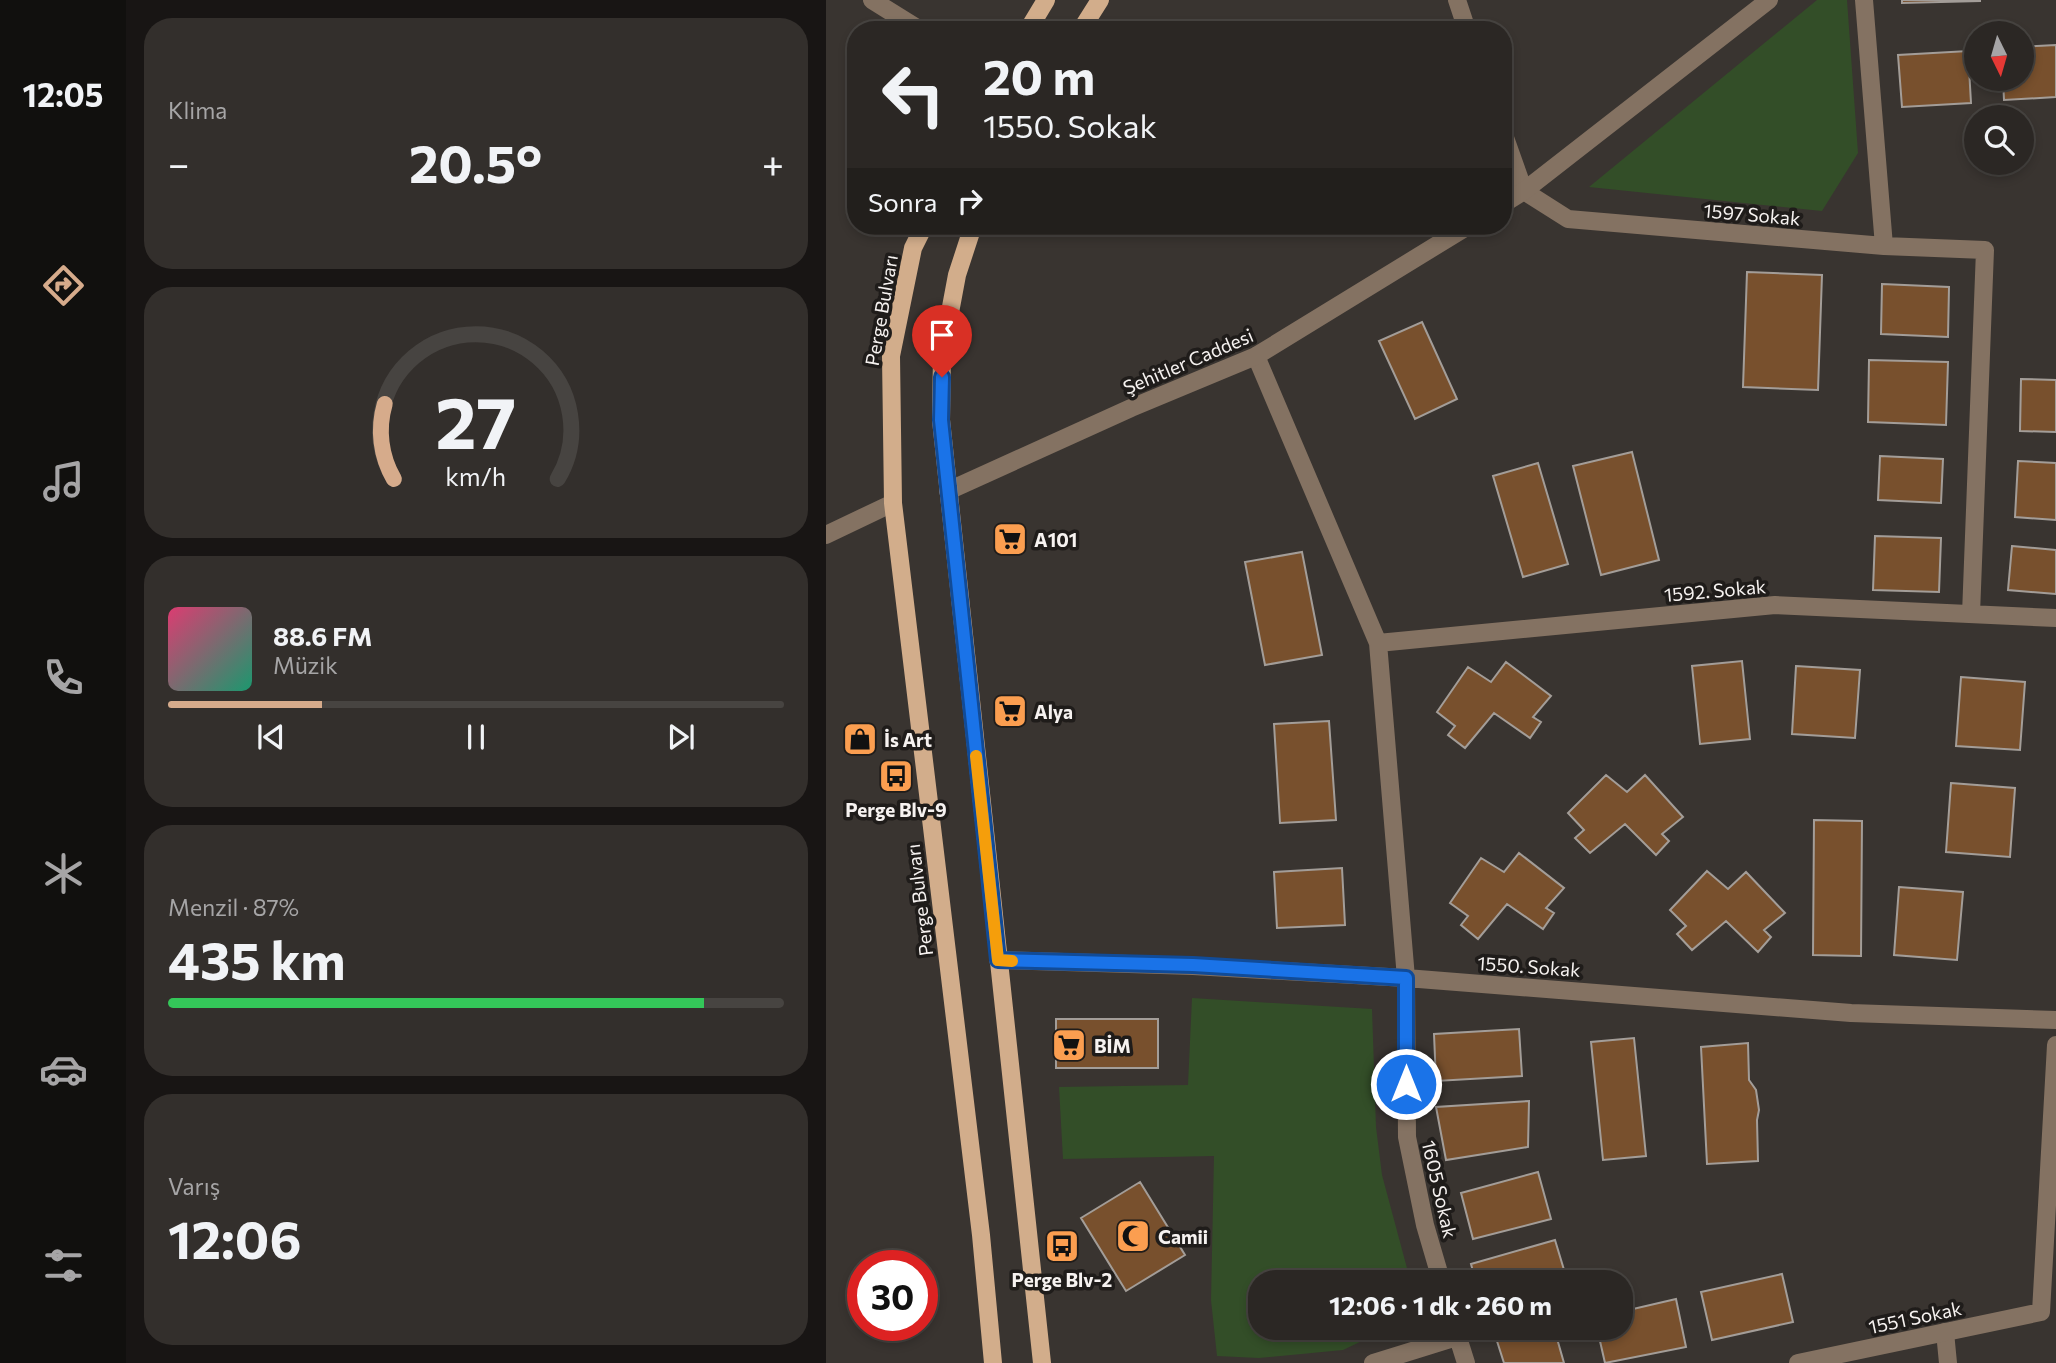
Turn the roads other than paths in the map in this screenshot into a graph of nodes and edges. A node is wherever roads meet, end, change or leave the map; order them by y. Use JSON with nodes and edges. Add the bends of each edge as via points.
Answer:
{"nodes":[{"id":1,"x":872,"y":0,"type":"edge"},
{"id":2,"x":1046,"y":0,"type":"edge"},
{"id":3,"x":1100,"y":0,"type":"edge"},
{"id":4,"x":1457,"y":0,"type":"edge"},
{"id":5,"x":1864,"y":0,"type":"edge"},
{"id":6,"x":1761,"y":3,"type":"edge"},
{"id":7,"x":906,"y":21,"type":"edge"},
{"id":8,"x":1033,"y":21,"type":"edge"},
{"id":9,"x":1087,"y":21,"type":"edge"},
{"id":10,"x":1464,"y":21,"type":"edge"},
{"id":11,"x":1512,"y":157,"type":"edge"},
{"id":12,"x":1524,"y":191,"type":"junction"},
{"id":13,"x":1512,"y":198,"type":"edge"},
{"id":14,"x":920,"y":235,"type":"edge"},
{"id":15,"x":970,"y":235,"type":"edge"},
{"id":16,"x":1453,"y":235,"type":"edge"},
{"id":17,"x":1884,"y":246,"type":"junction"},
{"id":18,"x":1256,"y":356,"type":"junction"},
{"id":19,"x":948,"y":491,"type":"junction"},
{"id":20,"x":893,"y":503,"type":"junction"},
{"id":21,"x":826,"y":535,"type":"edge"},
{"id":22,"x":1971,"y":614,"type":"junction"},
{"id":23,"x":2056,"y":618,"type":"edge"},
{"id":24,"x":1378,"y":643,"type":"junction"},
{"id":25,"x":998,"y":960,"type":"junction"},
{"id":26,"x":1406,"y":978,"type":"junction"},
{"id":27,"x":2056,"y":1020,"type":"edge"},
{"id":28,"x":2056,"y":1045,"type":"edge"},
{"id":29,"x":1438,"y":1270,"type":"edge"},
{"id":30,"x":2048,"y":1315,"type":"edge"},
{"id":31,"x":1945,"y":1332,"type":"junction"},
{"id":32,"x":1435,"y":1340,"type":"edge"},
{"id":33,"x":1459,"y":1340,"type":"edge"},
{"id":34,"x":992,"y":1363,"type":"edge"},
{"id":35,"x":1042,"y":1363,"type":"edge"},
{"id":36,"x":1373,"y":1363,"type":"edge"},
{"id":37,"x":1466,"y":1363,"type":"edge"},
{"id":38,"x":1798,"y":1363,"type":"edge"},
{"id":39,"x":1948,"y":1363,"type":"edge"}],
"edges":[{"from":1,"to":7,"type":"street"},
{"from":2,"to":8,"type":"main road"},
{"from":3,"to":9,"type":"main road"},
{"from":4,"to":10,"type":"street"},
{"from":5,"to":17,"type":"street"},
{"from":6,"to":12,"type":"street"},
{"from":11,"to":12,"type":"street"},
{"from":12,"to":13,"type":"street"},
{"from":12,"to":17,"type":"street","name":"1597 Sokak","via":[[1568,219]]},
{"from":14,"to":20,"type":"main road","name":"Perge Bulvarı","via":[[891,356]]},
{"from":15,"to":19,"type":"main road","via":[[957,275],[942,355],[941,420]]},
{"from":16,"to":18,"type":"street","name":"Şehitler Caddesi"},
{"from":17,"to":22,"type":"street","name":"1597 Sokak","via":[[1985,250]]},
{"from":18,"to":19,"type":"street","name":"Şehitler Caddesi"},
{"from":18,"to":24,"type":"street","name":"1605 Sokak"},
{"from":19,"to":25,"type":"main road"},
{"from":20,"to":21,"type":"street"},
{"from":20,"to":34,"type":"main road","name":"Perge Bulvarı","via":[[981,1235]]},
{"from":22,"to":23,"type":"street","name":"1592. Sokak"},
{"from":22,"to":24,"type":"street","name":"1592. Sokak","via":[[1775,605]]},
{"from":24,"to":26,"type":"street","name":"1605 Sokak"},
{"from":25,"to":26,"type":"street","name":"1550. Sokak","via":[[1193,965]]},
{"from":25,"to":35,"type":"main road"},
{"from":26,"to":27,"type":"street","name":"1550. Sokak","via":[[1851,1013]]},
{"from":26,"to":29,"type":"street","name":"1605 Sokak","via":[[1407,1137]]},
{"from":28,"to":30,"type":"street"},
{"from":30,"to":31,"type":"street","name":"1551 Sokak"},
{"from":31,"to":38,"type":"street","name":"1551 Sokak"},
{"from":31,"to":39,"type":"street"},
{"from":32,"to":36,"type":"street"},
{"from":33,"to":37,"type":"street"}]}
